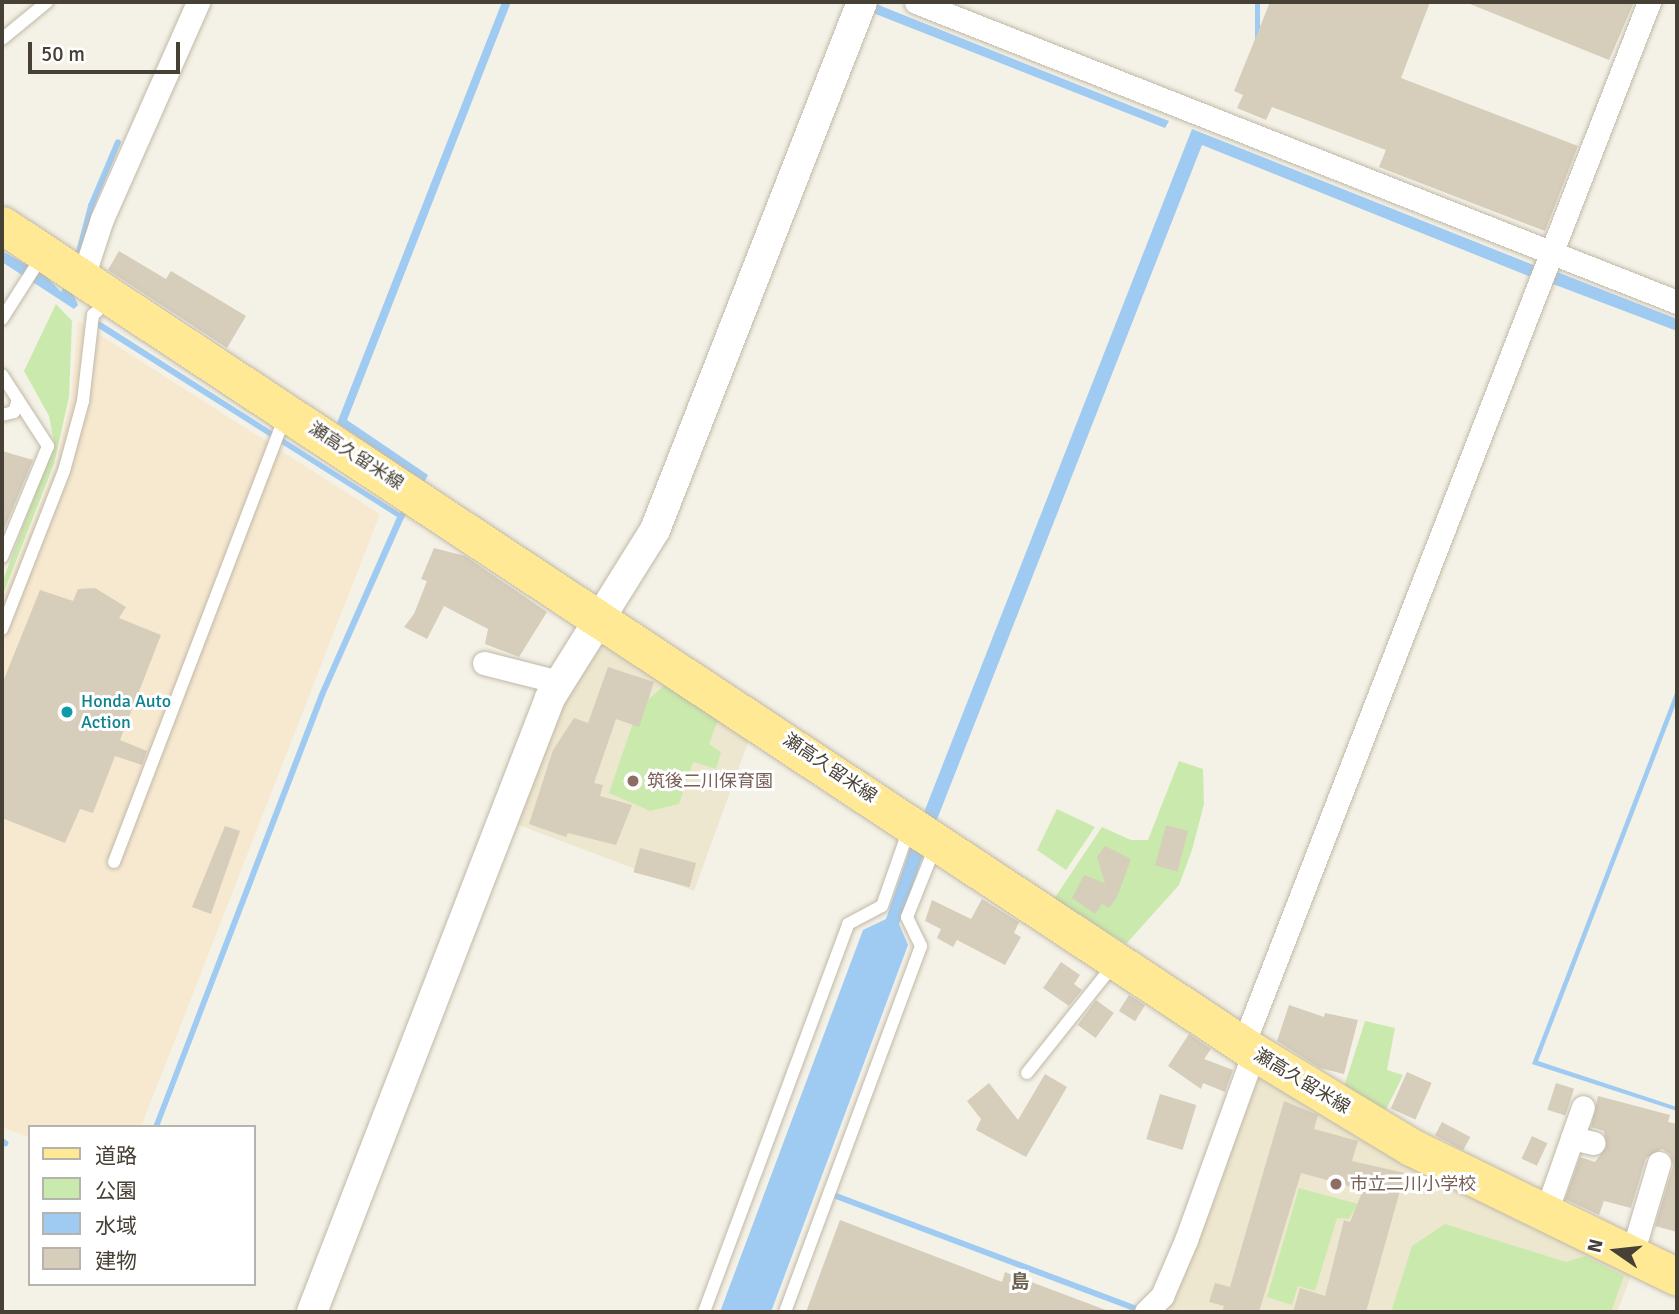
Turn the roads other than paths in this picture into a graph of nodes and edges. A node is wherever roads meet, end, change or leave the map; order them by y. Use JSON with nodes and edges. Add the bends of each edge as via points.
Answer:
{"nodes":[{"id":1,"x":47,"y":2,"type":"edge"},
{"id":2,"x":198,"y":2,"type":"edge"},
{"id":3,"x":862,"y":2,"type":"edge"},
{"id":4,"x":916,"y":2,"type":"edge"},
{"id":5,"x":1649,"y":2,"type":"edge"},
{"id":6,"x":2,"y":39,"type":"edge"},
{"id":7,"x":2,"y":225,"type":"edge"},
{"id":8,"x":44,"y":252,"type":"junction"},
{"id":9,"x":1552,"y":253,"type":"junction"},
{"id":10,"x":98,"y":287,"type":"junction"},
{"id":11,"x":1677,"y":302,"type":"edge"},
{"id":12,"x":2,"y":319,"type":"edge"},
{"id":13,"x":2,"y":375,"type":"edge"},
{"id":14,"x":18,"y":400,"type":"junction"},
{"id":15,"x":2,"y":415,"type":"edge"},
{"id":16,"x":284,"y":419,"type":"junction"},
{"id":17,"x":2,"y":557,"type":"edge"},
{"id":18,"x":598,"y":615,"type":"junction"},
{"id":19,"x":2,"y":629,"type":"edge"},
{"id":20,"x":484,"y":663,"type":"dead end"},
{"id":21,"x":559,"y":682,"type":"junction"},
{"id":22,"x":924,"y":831,"type":"junction"},
{"id":23,"x":114,"y":862,"type":"dead end"},
{"id":24,"x":1117,"y":961,"type":"junction"},
{"id":25,"x":1249,"y":1048,"type":"junction"},
{"id":26,"x":1027,"y":1073,"type":"dead end"},
{"id":27,"x":1583,"y":1107,"type":"dead end"},
{"id":28,"x":1659,"y":1163,"type":"dead end"},
{"id":29,"x":1546,"y":1212,"type":"junction"},
{"id":30,"x":1632,"y":1254,"type":"junction"},
{"id":31,"x":1677,"y":1277,"type":"edge"},
{"id":32,"x":312,"y":1312,"type":"edge"},
{"id":33,"x":704,"y":1312,"type":"edge"},
{"id":34,"x":785,"y":1312,"type":"edge"},
{"id":35,"x":1146,"y":1312,"type":"edge"}],
"edges":[{"from":1,"to":6,"type":"lane"},
{"from":2,"to":10,"type":"street","via":[[102,219]]},
{"from":3,"to":18,"type":"street","via":[[655,530]]},
{"from":4,"to":9,"type":"street"},
{"from":5,"to":9,"type":"street"},
{"from":7,"to":8,"type":"main road","name":"瀬高久留米線"},
{"from":8,"to":10,"type":"main road","name":"瀬高久留米線"},
{"from":8,"to":12,"type":"lane"},
{"from":9,"to":11,"type":"street"},
{"from":9,"to":25,"type":"street"},
{"from":10,"to":16,"type":"main road","name":"瀬高久留米線"},
{"from":10,"to":19,"type":"lane","via":[[83,401],[64,471]]},
{"from":13,"to":14,"type":"lane"},
{"from":14,"to":15,"type":"lane","via":[[14,412]]},
{"from":14,"to":17,"type":"lane","via":[[48,446]]},
{"from":16,"to":18,"type":"main road","name":"瀬高久留米線"},
{"from":16,"to":23,"type":"lane"},
{"from":18,"to":21,"type":"street"},
{"from":18,"to":22,"type":"main road","name":"瀬高久留米線"},
{"from":20,"to":21,"type":"street"},
{"from":21,"to":32,"type":"street"},
{"from":22,"to":24,"type":"main road","name":"瀬高久留米線"},
{"from":22,"to":33,"type":"lane","via":[[882,906],[848,924]]},
{"from":22,"to":34,"type":"lane","via":[[907,917],[921,946]]},
{"from":24,"to":25,"type":"main road","name":"瀬高久留米線"},
{"from":24,"to":26,"type":"lane"},
{"from":25,"to":29,"type":"main road","name":"瀬高久留米線","via":[[1411,1147]]},
{"from":25,"to":35,"type":"street","via":[[1186,1240],[1162,1296]]},
{"from":27,"to":29,"type":"street","via":[[1583,1140]]},
{"from":28,"to":30,"type":"street"},
{"from":29,"to":30,"type":"main road","name":"瀬高久留米線"},
{"from":30,"to":31,"type":"main road","name":"瀬高久留米線"}]}
